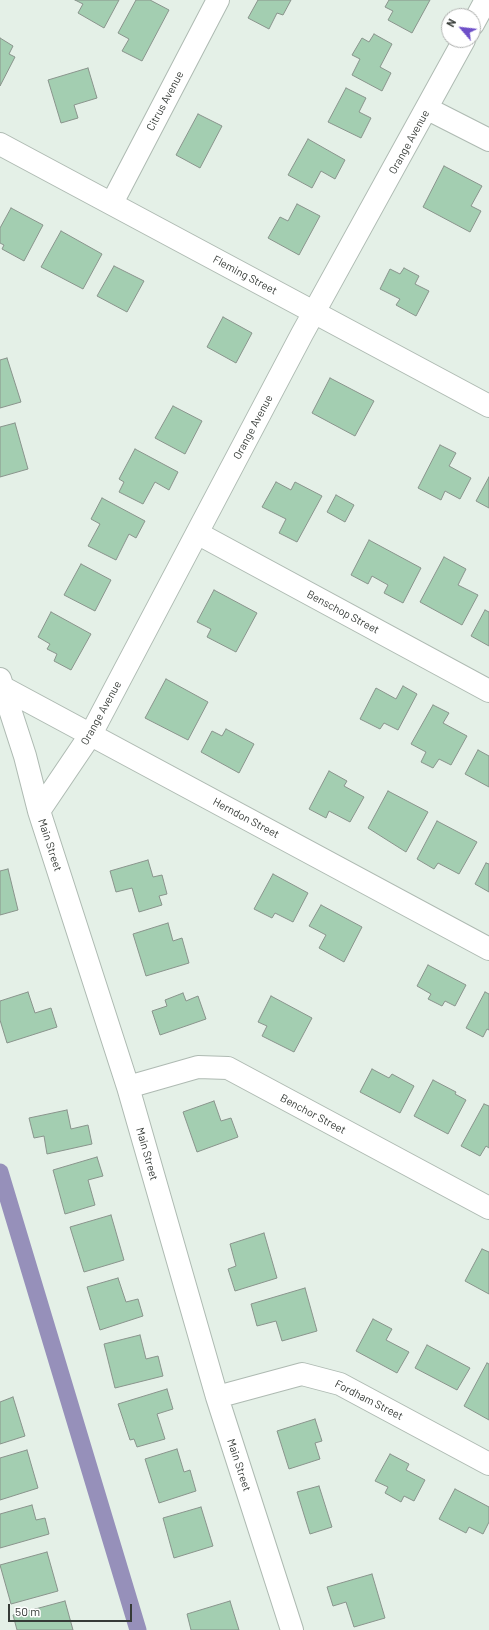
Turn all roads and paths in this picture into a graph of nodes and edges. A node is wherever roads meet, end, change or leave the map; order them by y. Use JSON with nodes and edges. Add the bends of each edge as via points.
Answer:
{"nodes":[{"id":1,"x":218,"y":0,"type":"edge"},
{"id":2,"x":486,"y":0,"type":"edge"},
{"id":3,"x":481,"y":9,"type":"edge"},
{"id":4,"x":460,"y":48,"type":"edge"},
{"id":5,"x":428,"y":109,"type":"junction"},
{"id":6,"x":489,"y":140,"type":"edge"},
{"id":7,"x":0,"y":144,"type":"edge"},
{"id":8,"x":112,"y":203,"type":"junction"},
{"id":9,"x":314,"y":312,"type":"junction"},
{"id":10,"x":489,"y":406,"type":"edge"},
{"id":11,"x":197,"y":533,"type":"junction"},
{"id":12,"x":1,"y":683,"type":"edge"},
{"id":13,"x":489,"y":691,"type":"edge"},
{"id":14,"x":91,"y":734,"type":"junction"},
{"id":15,"x":39,"y":811,"type":"junction"},
{"id":16,"x":489,"y":949,"type":"edge"},
{"id":17,"x":128,"y":1087,"type":"junction"},
{"id":18,"x":489,"y":1208,"type":"edge"},
{"id":19,"x":217,"y":1397,"type":"junction"},
{"id":20,"x":489,"y":1464,"type":"edge"},
{"id":21,"x":292,"y":1630,"type":"edge"}],
"edges":[{"from":1,"to":8,"type":"street","name":"Citrus Avenue"},
{"from":2,"to":3,"type":"street"},
{"from":4,"to":5,"type":"street","name":"Orange Avenue"},
{"from":5,"to":6,"type":"street"},
{"from":5,"to":9,"type":"street","name":"Orange Avenue"},
{"from":7,"to":8,"type":"street","name":"Fleming Street"},
{"from":8,"to":9,"type":"street","name":"Fleming Street"},
{"from":9,"to":10,"type":"street","name":"Fleming Street"},
{"from":9,"to":11,"type":"street","name":"Orange Avenue"},
{"from":11,"to":13,"type":"street","name":"Benschop Street"},
{"from":11,"to":14,"type":"street","name":"Orange Avenue"},
{"from":12,"to":14,"type":"street","name":"Herndon Street"},
{"from":12,"to":15,"type":"street","name":"Main Street","via":[[25,756]]},
{"from":14,"to":15,"type":"street","name":"Orange Avenue"},
{"from":14,"to":16,"type":"street","name":"Herndon Street"},
{"from":15,"to":17,"type":"street","name":"Main Street"},
{"from":17,"to":18,"type":"street","name":"Benchor Street","via":[[198,1067],[228,1068]]},
{"from":17,"to":19,"type":"street","name":"Main Street"},
{"from":19,"to":20,"type":"street","name":"Fordham Street","via":[[302,1374],[340,1384]]},
{"from":19,"to":21,"type":"street","name":"Main Street"}]}
